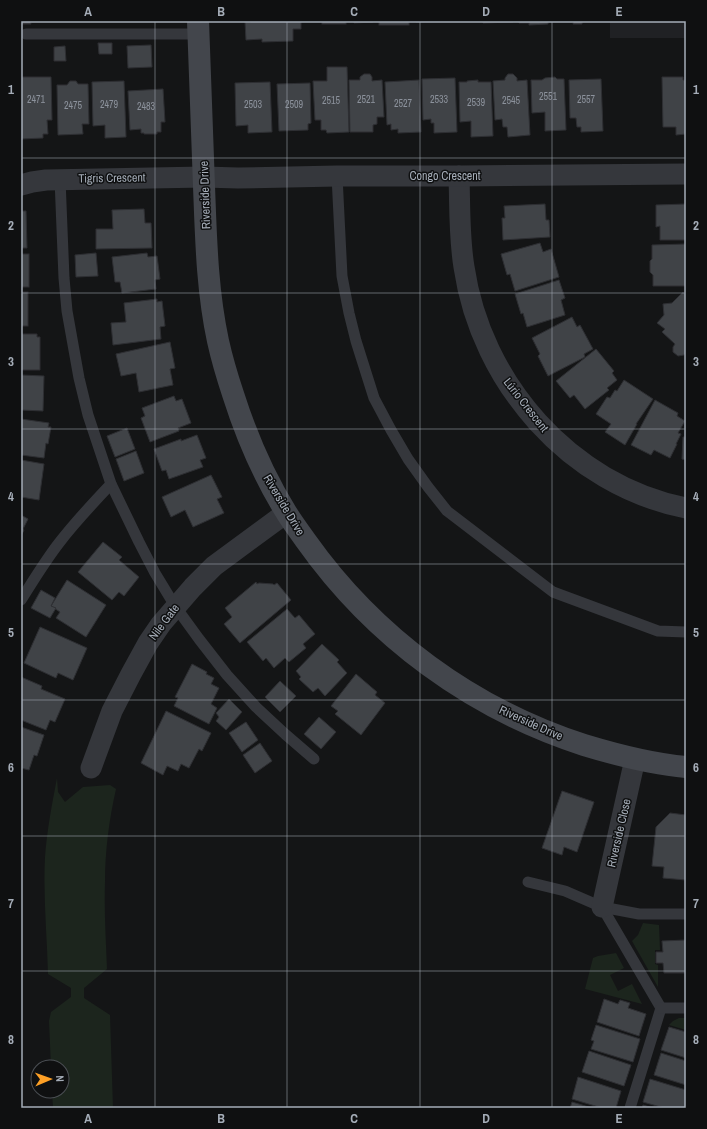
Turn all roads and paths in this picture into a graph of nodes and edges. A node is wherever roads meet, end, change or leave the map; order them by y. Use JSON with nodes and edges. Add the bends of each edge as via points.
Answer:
{"nodes":[{"id":1,"x":198,"y":27,"type":"edge"},
{"id":2,"x":26,"y":34,"type":"dead end"},
{"id":3,"x":686,"y":174,"type":"edge"},
{"id":4,"x":338,"y":176,"type":"junction"},
{"id":5,"x":459,"y":176,"type":"junction"},
{"id":6,"x":204,"y":177,"type":"junction"},
{"id":7,"x":60,"y":179,"type":"junction"},
{"id":8,"x":21,"y":185,"type":"edge"},
{"id":9,"x":111,"y":484,"type":"junction"},
{"id":10,"x":686,"y":508,"type":"edge"},
{"id":11,"x":286,"y":513,"type":"junction"},
{"id":12,"x":21,"y":600,"type":"edge"},
{"id":13,"x":175,"y":606,"type":"junction"},
{"id":14,"x":686,"y":632,"type":"edge"},
{"id":15,"x":314,"y":759,"type":"dead end"},
{"id":16,"x":635,"y":759,"type":"junction"},
{"id":17,"x":686,"y":767,"type":"edge"},
{"id":18,"x":91,"y":768,"type":"dead end"},
{"id":19,"x":528,"y":882,"type":"dead end"},
{"id":20,"x":602,"y":907,"type":"junction"},
{"id":21,"x":686,"y":914,"type":"edge"},
{"id":22,"x":661,"y":1008,"type":"junction"},
{"id":23,"x":686,"y":1008,"type":"edge"},
{"id":24,"x":630,"y":1108,"type":"edge"}],
"edges":[{"from":1,"to":2,"type":"lane"},
{"from":1,"to":6,"type":"street","name":"Riverside Drive"},
{"from":3,"to":5,"type":"street","name":"Congo Crescent"},
{"from":4,"to":5,"type":"street","name":"Congo Crescent"},
{"from":4,"to":6,"type":"street","name":"Congo Crescent"},
{"from":4,"to":14,"type":"lane","via":[[342,276],[356,341],[374,398],[408,459],[428,488],[447,511],[553,592],[658,631]]},
{"from":5,"to":10,"type":"street","name":"Lúrio Crescent","via":[[464,268],[470,297],[478,325],[490,352],[514,394],[548,433],[572,455],[597,472],[655,500]]},
{"from":6,"to":7,"type":"street","name":"Tigris Crescent"},
{"from":6,"to":11,"type":"street","name":"Riverside Drive","via":[[208,265],[218,342],[226,374],[252,446]]},
{"from":7,"to":8,"type":"street","name":"Tigris Crescent"},
{"from":7,"to":9,"type":"lane","via":[[67,311],[88,415]]},
{"from":9,"to":12,"type":"lane","via":[[58,544]]},
{"from":9,"to":13,"type":"lane","via":[[139,542]]},
{"from":11,"to":13,"type":"street","name":"Nile Gate","via":[[214,566]]},
{"from":11,"to":16,"type":"street","name":"Riverside Drive","via":[[319,560],[356,602],[375,622],[432,669],[491,705],[527,723],[605,752]]},
{"from":13,"to":15,"type":"lane","via":[[227,675],[256,707]]},
{"from":13,"to":18,"type":"street","name":"Nile Gate","via":[[148,643],[131,674],[112,711]]},
{"from":16,"to":17,"type":"street","name":"Riverside Drive"},
{"from":16,"to":20,"type":"street","name":"Riverside Close"},
{"from":19,"to":20,"type":"lane","via":[[565,891]]},
{"from":20,"to":21,"type":"lane","via":[[639,914]]},
{"from":20,"to":22,"type":"lane"},
{"from":22,"to":23,"type":"lane"},
{"from":22,"to":24,"type":"lane"}]}
